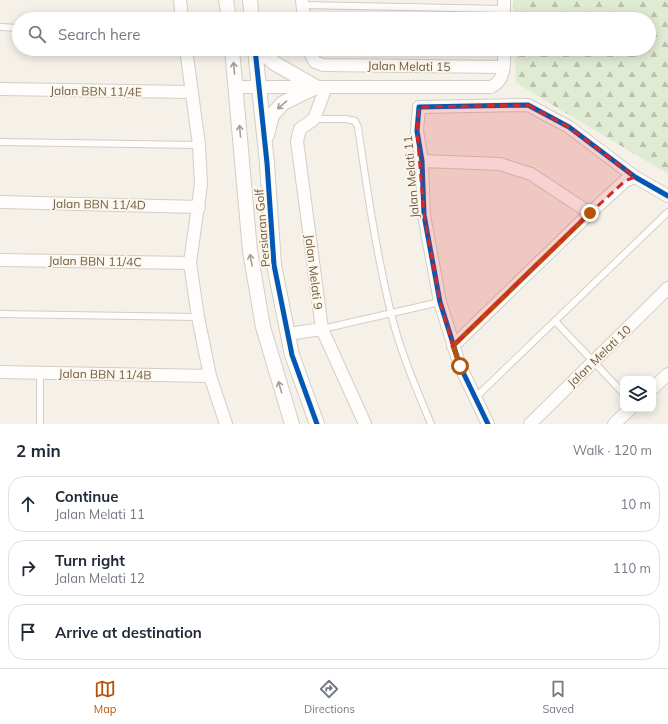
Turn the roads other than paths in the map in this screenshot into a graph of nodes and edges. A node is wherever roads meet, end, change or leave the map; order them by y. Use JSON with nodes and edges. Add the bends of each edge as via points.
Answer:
{"nodes":[{"id":1,"x":180,"y":0,"type":"edge"},
{"id":2,"x":226,"y":0,"type":"edge"},
{"id":3,"x":250,"y":0,"type":"edge"},
{"id":4,"x":302,"y":3,"type":"edge"},
{"id":5,"x":504,"y":9,"type":"edge"},
{"id":6,"x":181,"y":12,"type":"edge"},
{"id":7,"x":228,"y":12,"type":"edge"},
{"id":8,"x":251,"y":12,"type":"edge"},
{"id":9,"x":0,"y":27,"type":"edge"},
{"id":10,"x":12,"y":28,"type":"edge"},
{"id":11,"x":187,"y":56,"type":"edge"},
{"id":12,"x":233,"y":56,"type":"edge"},
{"id":13,"x":256,"y":56,"type":"edge"},
{"id":14,"x":268,"y":56,"type":"edge"},
{"id":15,"x":312,"y":56,"type":"edge"},
{"id":16,"x":504,"y":56,"type":"edge"},
{"id":17,"x":405,"y":66,"type":"junction"},
{"id":18,"x":504,"y":67,"type":"junction"},
{"id":19,"x":236,"y":87,"type":"junction"},
{"id":20,"x":258,"y":87,"type":"junction"},
{"id":21,"x":321,"y":87,"type":"junction"},
{"id":22,"x":404,"y":87,"type":"junction"},
{"id":23,"x":0,"y":89,"type":"edge"},
{"id":24,"x":192,"y":92,"type":"junction"},
{"id":25,"x":314,"y":119,"type":"junction"},
{"id":26,"x":0,"y":142,"type":"edge"},
{"id":27,"x":264,"y":144,"type":"junction"},
{"id":28,"x":199,"y":145,"type":"junction"},
{"id":29,"x":422,"y":161,"type":"junction"},
{"id":30,"x":635,"y":177,"type":"junction"},
{"id":31,"x":668,"y":196,"type":"edge"},
{"id":32,"x":0,"y":202,"type":"edge"},
{"id":33,"x":198,"y":207,"type":"junction"},
{"id":34,"x":668,"y":212,"type":"edge"},
{"id":35,"x":590,"y":213,"type":"junction"},
{"id":36,"x":0,"y":260,"type":"edge"},
{"id":37,"x":190,"y":263,"type":"junction"},
{"id":38,"x":668,"y":288,"type":"edge"},
{"id":39,"x":440,"y":302,"type":"junction"},
{"id":40,"x":391,"y":313,"type":"junction"},
{"id":41,"x":0,"y":314,"type":"edge"},
{"id":42,"x":198,"y":317,"type":"junction"},
{"id":43,"x":555,"y":321,"type":"junction"},
{"id":44,"x":322,"y":329,"type":"junction"},
{"id":45,"x":288,"y":334,"type":"junction"},
{"id":46,"x":453,"y":346,"type":"junction"},
{"id":47,"x":593,"y":362,"type":"junction"},
{"id":48,"x":0,"y":372,"type":"edge"},
{"id":49,"x":40,"y":372,"type":"junction"},
{"id":50,"x":668,"y":374,"type":"edge"},
{"id":51,"x":210,"y":376,"type":"junction"},
{"id":52,"x":656,"y":385,"type":"edge"},
{"id":53,"x":620,"y":389,"type":"edge"},
{"id":54,"x":474,"y":399,"type":"junction"},
{"id":55,"x":627,"y":412,"type":"edge"},
{"id":56,"x":289,"y":421,"type":"edge"},
{"id":57,"x":40,"y":424,"type":"edge"},
{"id":58,"x":226,"y":424,"type":"edge"},
{"id":59,"x":317,"y":424,"type":"edge"},
{"id":60,"x":365,"y":424,"type":"edge"},
{"id":61,"x":431,"y":424,"type":"edge"},
{"id":62,"x":488,"y":424,"type":"edge"},
{"id":63,"x":530,"y":424,"type":"edge"},
{"id":64,"x":614,"y":424,"type":"edge"}],
"edges":[{"from":1,"to":6,"type":"street"},
{"from":2,"to":7,"type":"street"},
{"from":3,"to":8,"type":"street"},
{"from":4,"to":5,"type":"lane"},
{"from":9,"to":10,"type":"lane"},
{"from":11,"to":24,"type":"street"},
{"from":19,"to":12,"type":"street","name":"Persiaran Golf","one_way":true},
{"from":13,"to":20,"type":"street","name":"Persiaran Golf"},
{"from":14,"to":21,"type":"street"},
{"from":15,"to":17,"type":"street","name":"Jalan Melati 15","via":[[315,62],[323,65]]},
{"from":16,"to":18,"type":"street"},
{"from":17,"to":18,"type":"street","name":"Jalan Melati 15"},
{"from":17,"to":22,"type":"street"},
{"from":18,"to":22,"type":"street","via":[[500,80],[492,87]]},
{"from":19,"to":20,"type":"street"},
{"from":56,"to":19,"type":"street","name":"Persiaran Golf","one_way":true,"via":[[263,327],[250,251]]},
{"from":20,"to":21,"type":"street"},
{"from":20,"to":27,"type":"street","name":"Persiaran Golf"},
{"from":21,"to":22,"type":"street"},
{"from":21,"to":25,"type":"street"},
{"from":21,"to":27,"type":"street","one_way":true,"via":[[283,103],[272,115]]},
{"from":23,"to":24,"type":"street","name":"Jalan BBN 11/4E"},
{"from":24,"to":28,"type":"street"},
{"from":25,"to":40,"type":"lane","via":[[346,119],[355,121],[358,127],[371,215]]},
{"from":25,"to":44,"type":"street","name":"Jalan Melati 9","via":[[300,128],[297,140]]},
{"from":26,"to":28,"type":"lane"},
{"from":27,"to":45,"type":"street","name":"Persiaran Golf","via":[[274,265]]},
{"from":28,"to":33,"type":"street","via":[[201,184]]},
{"from":29,"to":30,"type":"street","name":"Jalan Melati 11","via":[[417,131],[419,107],[528,105],[569,127]]},
{"from":29,"to":35,"type":"street","via":[[500,164],[532,174]]},
{"from":29,"to":39,"type":"street","name":"Jalan Melati 11","via":[[424,215]]},
{"from":30,"to":31,"type":"street"},
{"from":30,"to":35,"type":"street","via":[[625,181]]},
{"from":32,"to":33,"type":"street","name":"Jalan BBN 11/4D"},
{"from":33,"to":37,"type":"street"},
{"from":34,"to":43,"type":"lane"},
{"from":35,"to":46,"type":"street"},
{"from":36,"to":37,"type":"street","name":"Jalan BBN 11/4C"},
{"from":37,"to":42,"type":"street"},
{"from":38,"to":47,"type":"street","name":"Jalan Melati 10"},
{"from":39,"to":40,"type":"lane"},
{"from":39,"to":46,"type":"street","name":"Jalan Melati 11"},
{"from":40,"to":44,"type":"lane"},
{"from":40,"to":61,"type":"lane","via":[[409,371]]},
{"from":41,"to":42,"type":"lane"},
{"from":42,"to":51,"type":"street"},
{"from":43,"to":47,"type":"lane"},
{"from":43,"to":54,"type":"lane"},
{"from":44,"to":45,"type":"street"},
{"from":44,"to":60,"type":"street","name":"Jalan Melati 9"},
{"from":45,"to":59,"type":"street","name":"Persiaran Golf","via":[[292,355]]},
{"from":46,"to":54,"type":"street","name":"Jalan Melati 11"},
{"from":47,"to":53,"type":"lane"},
{"from":47,"to":63,"type":"street","name":"Jalan Melati 10"},
{"from":48,"to":49,"type":"street","name":"Jalan BBN 11/4B"},
{"from":49,"to":51,"type":"street","name":"Jalan BBN 11/4B"},
{"from":49,"to":57,"type":"lane"},
{"from":50,"to":52,"type":"street"},
{"from":51,"to":58,"type":"street"},
{"from":54,"to":62,"type":"street","name":"Jalan Melati 11"},
{"from":55,"to":64,"type":"street"}]}
